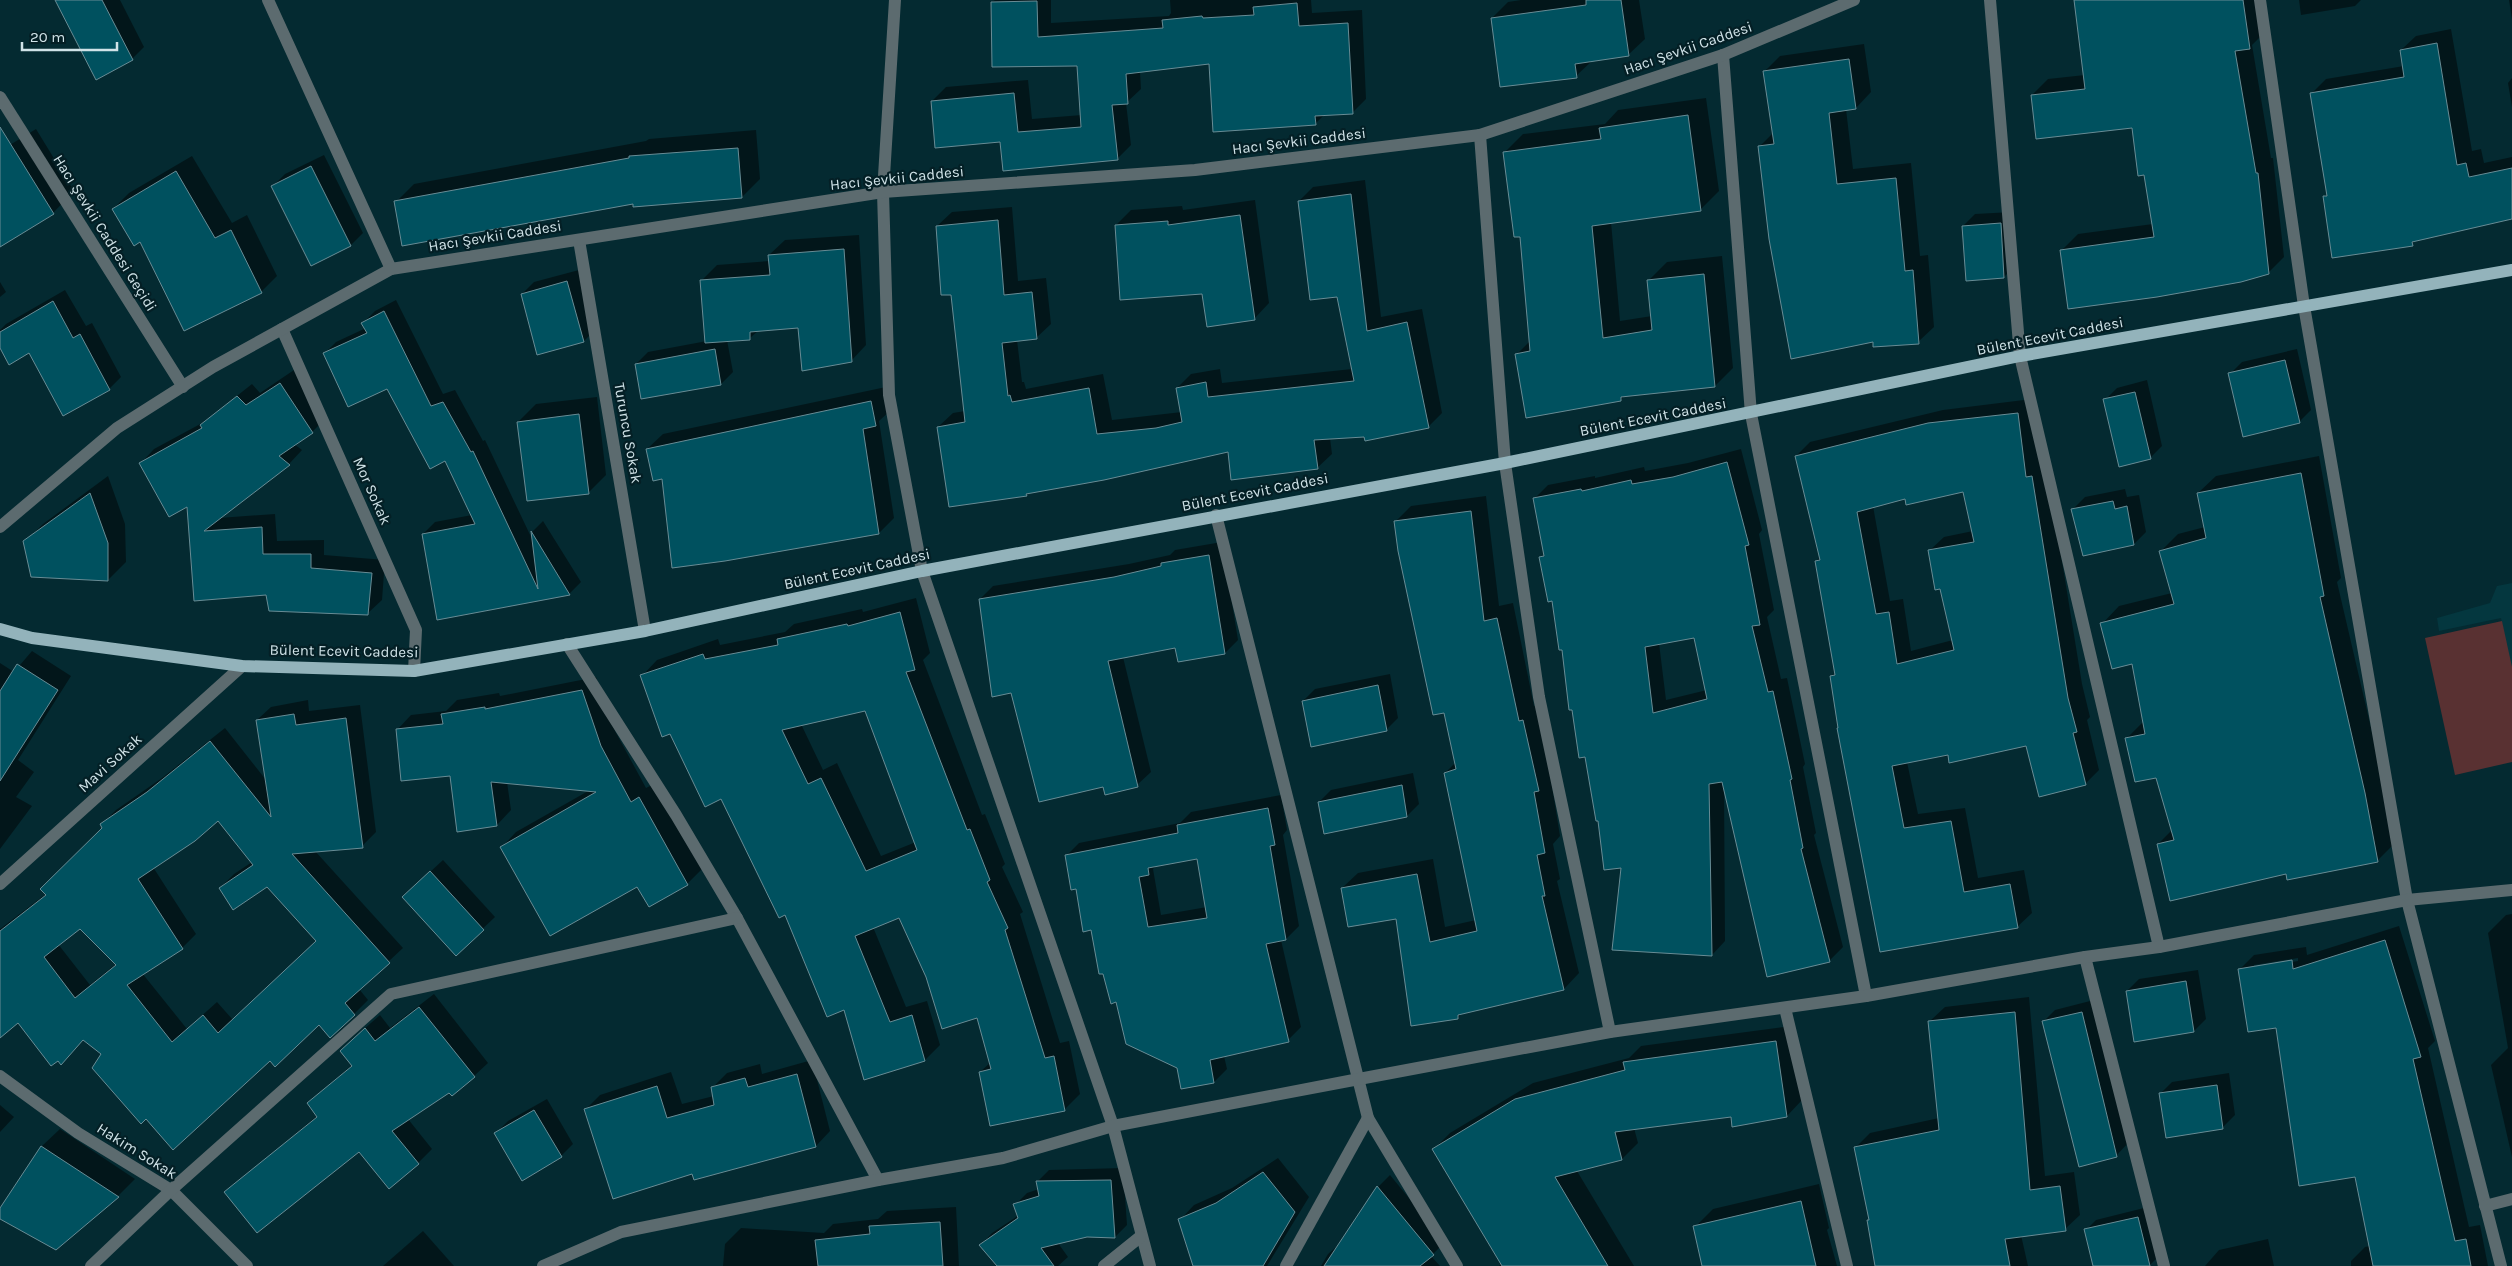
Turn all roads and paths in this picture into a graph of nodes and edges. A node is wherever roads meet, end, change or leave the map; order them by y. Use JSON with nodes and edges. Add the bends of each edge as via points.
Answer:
{"nodes":[{"id":1,"x":268,"y":0,"type":"edge"},
{"id":2,"x":895,"y":0,"type":"edge"},
{"id":3,"x":1854,"y":0,"type":"edge"},
{"id":4,"x":1990,"y":0,"type":"edge"},
{"id":5,"x":2260,"y":0,"type":"edge"},
{"id":6,"x":1723,"y":55,"type":"junction"},
{"id":7,"x":0,"y":97,"type":"edge"},
{"id":8,"x":1480,"y":135,"type":"junction"},
{"id":9,"x":883,"y":192,"type":"junction"},
{"id":10,"x":579,"y":240,"type":"junction"},
{"id":11,"x":391,"y":269,"type":"junction"},
{"id":12,"x":2512,"y":270,"type":"edge"},
{"id":13,"x":2304,"y":306,"type":"junction"},
{"id":14,"x":282,"y":329,"type":"junction"},
{"id":15,"x":2020,"y":356,"type":"junction"},
{"id":16,"x":183,"y":387,"type":"junction"},
{"id":17,"x":1751,"y":414,"type":"junction"},
{"id":18,"x":1505,"y":463,"type":"junction"},
{"id":19,"x":1216,"y":515,"type":"junction"},
{"id":20,"x":0,"y":527,"type":"edge"},
{"id":21,"x":922,"y":571,"type":"junction"},
{"id":22,"x":0,"y":630,"type":"edge"},
{"id":23,"x":645,"y":631,"type":"junction"},
{"id":24,"x":567,"y":644,"type":"junction"},
{"id":25,"x":242,"y":666,"type":"junction"},
{"id":26,"x":414,"y":670,"type":"junction"},
{"id":27,"x":0,"y":884,"type":"edge"},
{"id":28,"x":2512,"y":890,"type":"edge"},
{"id":29,"x":2407,"y":900,"type":"junction"},
{"id":30,"x":737,"y":918,"type":"junction"},
{"id":31,"x":2159,"y":947,"type":"junction"},
{"id":32,"x":2085,"y":957,"type":"junction"},
{"id":33,"x":1866,"y":996,"type":"junction"},
{"id":34,"x":1785,"y":1008,"type":"junction"},
{"id":35,"x":1610,"y":1032,"type":"junction"},
{"id":36,"x":0,"y":1076,"type":"edge"},
{"id":37,"x":1360,"y":1079,"type":"junction"},
{"id":38,"x":1368,"y":1118,"type":"junction"},
{"id":39,"x":1113,"y":1126,"type":"junction"},
{"id":40,"x":878,"y":1180,"type":"junction"},
{"id":41,"x":170,"y":1190,"type":"junction"},
{"id":42,"x":2512,"y":1199,"type":"edge"},
{"id":43,"x":2485,"y":1206,"type":"junction"},
{"id":44,"x":1140,"y":1238,"type":"junction"},
{"id":45,"x":92,"y":1266,"type":"edge"},
{"id":46,"x":247,"y":1266,"type":"edge"},
{"id":47,"x":543,"y":1266,"type":"edge"},
{"id":48,"x":1104,"y":1266,"type":"edge"},
{"id":49,"x":1150,"y":1266,"type":"edge"},
{"id":50,"x":1286,"y":1266,"type":"edge"},
{"id":51,"x":1457,"y":1266,"type":"edge"},
{"id":52,"x":1847,"y":1266,"type":"edge"},
{"id":53,"x":2164,"y":1266,"type":"edge"},
{"id":54,"x":2501,"y":1266,"type":"edge"}],
"edges":[{"from":1,"to":11,"type":"street"},
{"from":2,"to":9,"type":"street"},
{"from":3,"to":6,"type":"street","name":"Hacı Şevkii Caddesi"},
{"from":4,"to":15,"type":"street"},
{"from":5,"to":13,"type":"street"},
{"from":6,"to":8,"type":"street","name":"Hacı Şevkii Caddesi"},
{"from":6,"to":17,"type":"street"},
{"from":7,"to":16,"type":"street","name":"Hacı Şevkii Caddesi Geçidi"},
{"from":8,"to":9,"type":"street","name":"Hacı Şevkii Caddesi","via":[[1195,170]]},
{"from":8,"to":18,"type":"street"},
{"from":9,"to":10,"type":"street","name":"Hacı Şevkii Caddesi"},
{"from":9,"to":21,"type":"street","via":[[889,395]]},
{"from":10,"to":11,"type":"street","name":"Hacı Şevkii Caddesi"},
{"from":10,"to":23,"type":"street","name":"Turuncu Sokak"},
{"from":11,"to":14,"type":"street","name":"Hacı Şevkii Caddesi"},
{"from":12,"to":13,"type":"main road","name":"Bülent Ecevit Caddesi"},
{"from":13,"to":15,"type":"main road","name":"Bülent Ecevit Caddesi"},
{"from":13,"to":29,"type":"street"},
{"from":14,"to":16,"type":"street","name":"Hacı Şevkii Caddesi"},
{"from":14,"to":26,"type":"street","name":"Mor Sokak","via":[[416,630]]},
{"from":15,"to":17,"type":"main road","name":"Bülent Ecevit Caddesi"},
{"from":15,"to":31,"type":"street"},
{"from":16,"to":20,"type":"street","name":"Hacı Şevkii Caddesi","via":[[117,428]]},
{"from":17,"to":18,"type":"main road","name":"Bülent Ecevit Caddesi"},
{"from":17,"to":33,"type":"street"},
{"from":18,"to":19,"type":"main road","name":"Bülent Ecevit Caddesi"},
{"from":18,"to":35,"type":"street","via":[[1538,697]]},
{"from":19,"to":21,"type":"main road","name":"Bülent Ecevit Caddesi"},
{"from":19,"to":37,"type":"street"},
{"from":21,"to":23,"type":"main road","name":"Bülent Ecevit Caddesi"},
{"from":21,"to":39,"type":"street"},
{"from":22,"to":25,"type":"main road","name":"Bülent Ecevit Caddesi","via":[[32,638]]},
{"from":23,"to":24,"type":"main road","name":"Bülent Ecevit Caddesi"},
{"from":24,"to":26,"type":"main road","name":"Bülent Ecevit Caddesi"},
{"from":24,"to":30,"type":"street"},
{"from":25,"to":26,"type":"main road","name":"Bülent Ecevit Caddesi"},
{"from":25,"to":27,"type":"street","name":"Mavi Sokak"},
{"from":28,"to":29,"type":"street"},
{"from":29,"to":31,"type":"street"},
{"from":29,"to":43,"type":"street"},
{"from":30,"to":40,"type":"street"},
{"from":30,"to":41,"type":"street","via":[[391,994]]},
{"from":31,"to":32,"type":"street"},
{"from":32,"to":33,"type":"street"},
{"from":32,"to":53,"type":"street"},
{"from":33,"to":34,"type":"street"},
{"from":34,"to":35,"type":"street"},
{"from":34,"to":52,"type":"street"},
{"from":35,"to":37,"type":"street"},
{"from":36,"to":41,"type":"street","name":"Hakim Sokak","via":[[78,1133]]},
{"from":37,"to":38,"type":"street"},
{"from":37,"to":39,"type":"street"},
{"from":38,"to":50,"type":"street"},
{"from":38,"to":51,"type":"street"},
{"from":39,"to":40,"type":"street","via":[[1003,1158]]},
{"from":39,"to":44,"type":"street"},
{"from":40,"to":47,"type":"street","via":[[621,1232]]},
{"from":41,"to":45,"type":"street"},
{"from":41,"to":46,"type":"street","name":"Hakim Sokak"},
{"from":42,"to":43,"type":"street"},
{"from":43,"to":54,"type":"street"},
{"from":44,"to":48,"type":"street"},
{"from":44,"to":49,"type":"street"}]}
